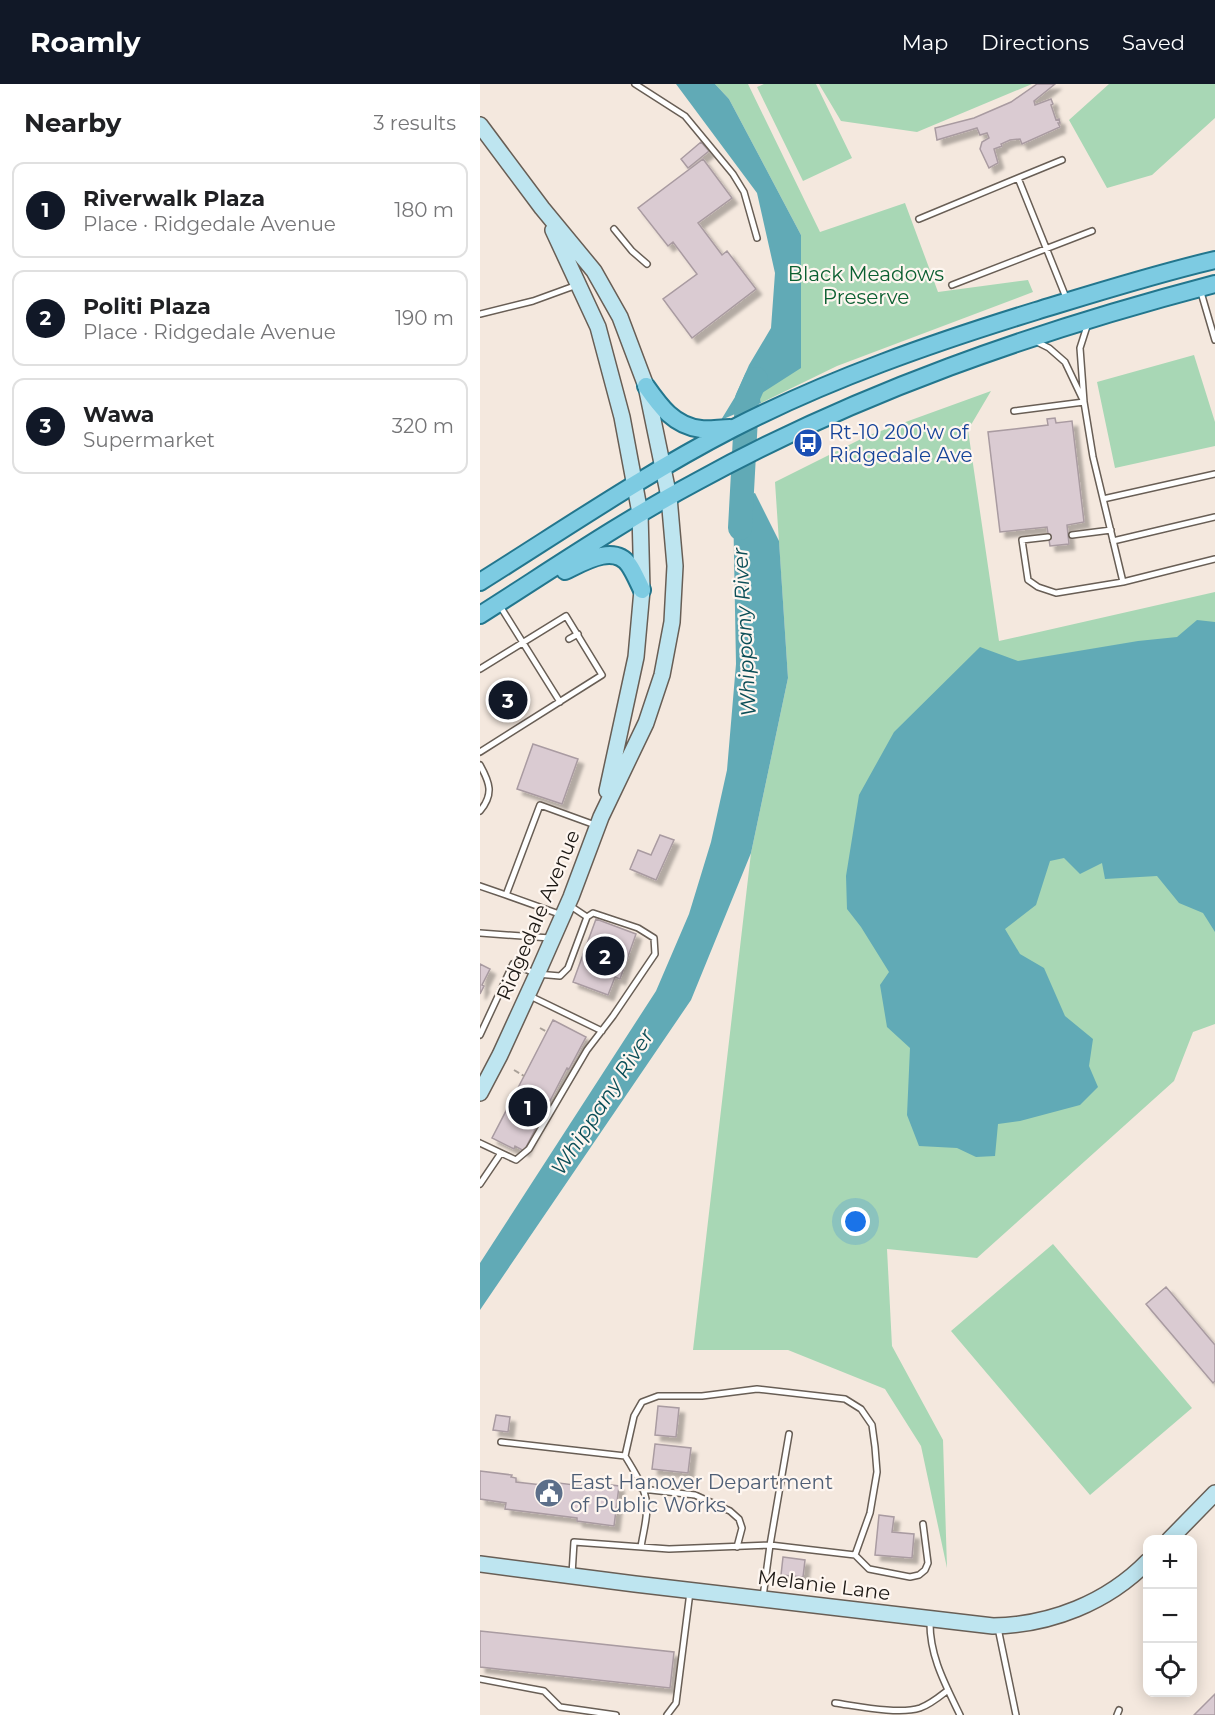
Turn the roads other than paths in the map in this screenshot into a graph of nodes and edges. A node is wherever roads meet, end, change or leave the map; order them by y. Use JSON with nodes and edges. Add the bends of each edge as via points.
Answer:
{"nodes":[{"id":1,"x":635,"y":84,"type":"edge"},
{"id":2,"x":480,"y":125,"type":"edge"},
{"id":3,"x":1062,"y":159,"type":"dead end"},
{"id":4,"x":1018,"y":178,"type":"junction"},
{"id":5,"x":542,"y":208,"type":"junction"},
{"id":6,"x":920,"y":219,"type":"dead end"},
{"id":7,"x":614,"y":229,"type":"dead end"},
{"id":8,"x":1092,"y":231,"type":"dead end"},
{"id":9,"x":757,"y":238,"type":"dead end"},
{"id":10,"x":1047,"y":249,"type":"junction"},
{"id":11,"x":1215,"y":260,"type":"edge"},
{"id":12,"x":647,"y":264,"type":"dead end"},
{"id":13,"x":579,"y":285,"type":"junction"},
{"id":14,"x":952,"y":285,"type":"dead end"},
{"id":15,"x":1208,"y":286,"type":"edge"},
{"id":16,"x":1068,"y":302,"type":"junction"},
{"id":17,"x":480,"y":314,"type":"edge"},
{"id":18,"x":1088,"y":321,"type":"junction"},
{"id":19,"x":1214,"y":336,"type":"edge"},
{"id":20,"x":1031,"y":338,"type":"junction"},
{"id":21,"x":646,"y":386,"type":"junction"},
{"id":22,"x":1084,"y":402,"type":"junction"},
{"id":23,"x":1014,"y":411,"type":"dead end"},
{"id":24,"x":734,"y":428,"type":"junction"},
{"id":25,"x":663,"y":467,"type":"junction"},
{"id":26,"x":1215,"y":474,"type":"edge"},
{"id":27,"x":635,"y":484,"type":"junction"},
{"id":28,"x":669,"y":496,"type":"junction"},
{"id":29,"x":1103,"y":499,"type":"junction"},
{"id":30,"x":640,"y":513,"type":"junction"},
{"id":31,"x":1215,"y":517,"type":"edge"},
{"id":32,"x":1111,"y":530,"type":"junction"},
{"id":33,"x":1072,"y":535,"type":"dead end"},
{"id":34,"x":1048,"y":537,"type":"dead end"},
{"id":35,"x":1113,"y":541,"type":"junction"},
{"id":36,"x":1215,"y":560,"type":"edge"},
{"id":37,"x":541,"y":576,"type":"junction"},
{"id":38,"x":480,"y":582,"type":"edge"},
{"id":39,"x":1123,"y":582,"type":"junction"},
{"id":40,"x":642,"y":590,"type":"junction"},
{"id":41,"x":499,"y":603,"type":"junction"},
{"id":42,"x":480,"y":615,"type":"edge"},
{"id":43,"x":578,"y":634,"type":"junction"},
{"id":44,"x":569,"y":639,"type":"dead end"},
{"id":45,"x":523,"y":642,"type":"junction"},
{"id":46,"x":590,"y":655,"type":"junction"},
{"id":47,"x":541,"y":656,"type":"dead end"},
{"id":48,"x":582,"y":659,"type":"dead end"},
{"id":49,"x":534,"y":660,"type":"junction"},
{"id":50,"x":480,"y":669,"type":"edge"},
{"id":51,"x":554,"y":676,"type":"dead end"},
{"id":52,"x":547,"y":681,"type":"junction"},
{"id":53,"x":560,"y":702,"type":"junction"},
{"id":54,"x":480,"y":752,"type":"edge"},
{"id":55,"x":480,"y":765,"type":"edge"},
{"id":56,"x":480,"y":811,"type":"edge"},
{"id":57,"x":599,"y":822,"type":"junction"},
{"id":58,"x":480,"y":886,"type":"edge"},
{"id":59,"x":506,"y":895,"type":"junction"},
{"id":60,"x":566,"y":910,"type":"junction"},
{"id":61,"x":587,"y":917,"type":"junction"},
{"id":62,"x":480,"y":933,"type":"edge"},
{"id":63,"x":553,"y":938,"type":"junction"},
{"id":64,"x":537,"y":974,"type":"junction"},
{"id":65,"x":527,"y":995,"type":"junction"},
{"id":66,"x":602,"y":1031,"type":"junction"},
{"id":67,"x":480,"y":1035,"type":"edge"},
{"id":68,"x":480,"y":1093,"type":"edge"},
{"id":69,"x":480,"y":1143,"type":"edge"},
{"id":70,"x":501,"y":1153,"type":"junction"},
{"id":71,"x":480,"y":1184,"type":"edge"},
{"id":72,"x":789,"y":1434,"type":"dead end"},
{"id":73,"x":501,"y":1442,"type":"dead end"},
{"id":74,"x":625,"y":1456,"type":"junction"},
{"id":75,"x":642,"y":1490,"type":"junction"},
{"id":76,"x":1215,"y":1492,"type":"edge"},
{"id":77,"x":923,"y":1524,"type":"dead end"},
{"id":78,"x":1173,"y":1535,"type":"edge"},
{"id":79,"x":770,"y":1545,"type":"junction"},
{"id":80,"x":640,"y":1547,"type":"junction"},
{"id":81,"x":737,"y":1547,"type":"junction"},
{"id":82,"x":855,"y":1555,"type":"junction"},
{"id":83,"x":480,"y":1563,"type":"edge"},
{"id":84,"x":1143,"y":1566,"type":"edge"},
{"id":85,"x":572,"y":1576,"type":"junction"},
{"id":86,"x":690,"y":1590,"type":"junction"},
{"id":87,"x":763,"y":1599,"type":"junction"},
{"id":88,"x":930,"y":1618,"type":"junction"},
{"id":89,"x":998,"y":1626,"type":"junction"},
{"id":90,"x":480,"y":1679,"type":"edge"},
{"id":91,"x":948,"y":1690,"type":"junction"},
{"id":92,"x":835,"y":1703,"type":"dead end"},
{"id":93,"x":616,"y":1715,"type":"edge"},
{"id":94,"x":667,"y":1715,"type":"edge"},
{"id":95,"x":960,"y":1715,"type":"edge"},
{"id":96,"x":1016,"y":1715,"type":"edge"}],
"edges":[{"from":1,"to":9,"type":"lane","via":[[685,116],[733,174],[744,192]]},
{"from":2,"to":5,"type":"main road"},
{"from":3,"to":4,"type":"lane"},
{"from":4,"to":6,"type":"lane"},
{"from":4,"to":10,"type":"lane"},
{"from":5,"to":13,"type":"main road","name":"Ridgedale Avenue"},
{"from":5,"to":21,"type":"main road","name":"Ridgedale Avenue","via":[[594,271],[624,328]]},
{"from":7,"to":12,"type":"lane"},
{"from":8,"to":10,"type":"lane"},
{"from":10,"to":14,"type":"lane"},
{"from":10,"to":16,"type":"lane"},
{"from":11,"to":16,"type":"main road"},
{"from":13,"to":17,"type":"lane"},
{"from":13,"to":27,"type":"main road","name":"Ridgedale Avenue","via":[[598,327]]},
{"from":15,"to":18,"type":"main road"},
{"from":15,"to":19,"type":"lane"},
{"from":16,"to":24,"type":"main road","via":[[893,358]]},
{"from":18,"to":20,"type":"main road"},
{"from":18,"to":22,"type":"lane","via":[[1080,348]]},
{"from":20,"to":22,"type":"lane","via":[[1065,362]]},
{"from":20,"to":28,"type":"main road","via":[[881,392]]},
{"from":21,"to":24,"type":"main road","via":[[663,411],[680,423],[700,429]]},
{"from":21,"to":25,"type":"main road","name":"Ridgedale Avenue"},
{"from":22,"to":23,"type":"lane"},
{"from":22,"to":29,"type":"lane"},
{"from":24,"to":25,"type":"main road"},
{"from":25,"to":27,"type":"main road"},
{"from":25,"to":28,"type":"main road","name":"Ridgedale Avenue"},
{"from":26,"to":29,"type":"lane"},
{"from":27,"to":30,"type":"main road","name":"Ridgedale Avenue"},
{"from":27,"to":38,"type":"main road"},
{"from":28,"to":30,"type":"main road"},
{"from":28,"to":57,"type":"main road","name":"Ridgedale Avenue","via":[[675,566],[672,622],[662,675],[646,723]]},
{"from":29,"to":32,"type":"lane"},
{"from":30,"to":37,"type":"main road"},
{"from":30,"to":40,"type":"main road","name":"Ridgedale Avenue"},
{"from":31,"to":35,"type":"lane"},
{"from":32,"to":33,"type":"lane"},
{"from":32,"to":35,"type":"lane"},
{"from":34,"to":39,"type":"lane","via":[[1022,540],[1028,580],[1038,587],[1056,593]]},
{"from":35,"to":39,"type":"lane"},
{"from":36,"to":39,"type":"lane"},
{"from":37,"to":40,"type":"main road","via":[[561,573],[600,555],[618,556],[628,562]]},
{"from":37,"to":41,"type":"main road"},
{"from":40,"to":57,"type":"main road","name":"Ridgedale Avenue","via":[[636,657]]},
{"from":41,"to":42,"type":"main road"},
{"from":41,"to":45,"type":"lane"},
{"from":43,"to":44,"type":"lane"},
{"from":43,"to":45,"type":"lane","via":[[566,616]]},
{"from":43,"to":46,"type":"lane"},
{"from":45,"to":49,"type":"lane"},
{"from":45,"to":50,"type":"lane"},
{"from":46,"to":48,"type":"lane"},
{"from":46,"to":53,"type":"lane","via":[[602,675]]},
{"from":47,"to":49,"type":"lane"},
{"from":49,"to":52,"type":"lane"},
{"from":51,"to":52,"type":"lane"},
{"from":52,"to":53,"type":"lane"},
{"from":53,"to":54,"type":"lane"},
{"from":55,"to":56,"type":"lane","via":[[490,790]]},
{"from":57,"to":59,"type":"lane","via":[[540,806]]},
{"from":57,"to":60,"type":"main road","name":"Ridgedale Avenue"},
{"from":58,"to":59,"type":"lane"},
{"from":59,"to":60,"type":"lane"},
{"from":60,"to":61,"type":"lane"},
{"from":60,"to":63,"type":"main road","name":"Ridgedale Avenue"},
{"from":61,"to":64,"type":"lane","via":[[568,968],[560,976]]},
{"from":61,"to":66,"type":"lane","via":[[593,913],[638,928],[654,938],[655,954]]},
{"from":62,"to":63,"type":"lane"},
{"from":63,"to":64,"type":"main road","name":"Ridgedale Avenue"},
{"from":64,"to":65,"type":"main road","name":"Ridgedale Avenue"},
{"from":64,"to":67,"type":"lane","via":[[513,964]]},
{"from":65,"to":66,"type":"lane"},
{"from":65,"to":68,"type":"main road","name":"Ridgedale Avenue"},
{"from":66,"to":70,"type":"lane","via":[[529,1149],[516,1160]]},
{"from":69,"to":70,"type":"lane"},
{"from":70,"to":71,"type":"lane"},
{"from":72,"to":79,"type":"lane"},
{"from":73,"to":74,"type":"lane"},
{"from":74,"to":75,"type":"lane"},
{"from":74,"to":82,"type":"lane","via":[[634,1416],[642,1402],[658,1396],[702,1396],[758,1389],[845,1399],[861,1409],[872,1425],[877,1472],[870,1513]]},
{"from":75,"to":80,"type":"lane","via":[[646,1500]]},
{"from":75,"to":81,"type":"lane","via":[[695,1495],[730,1511],[742,1528]]},
{"from":76,"to":78,"type":"main road"},
{"from":77,"to":82,"type":"lane","via":[[928,1563],[919,1575],[910,1577],[869,1569]]},
{"from":79,"to":81,"type":"lane"},
{"from":79,"to":82,"type":"lane"},
{"from":79,"to":87,"type":"lane"},
{"from":80,"to":81,"type":"lane"},
{"from":80,"to":85,"type":"lane","via":[[574,1542]]},
{"from":83,"to":85,"type":"main road","name":"Melanie Lane"},
{"from":84,"to":89,"type":"main road","name":"Melanie Lane","via":[[1117,1587],[1069,1612],[1034,1622]]},
{"from":85,"to":86,"type":"main road","name":"Melanie Lane"},
{"from":86,"to":87,"type":"main road","name":"Melanie Lane"},
{"from":86,"to":94,"type":"lane","via":[[676,1703]]},
{"from":87,"to":88,"type":"main road","name":"Melanie Lane"},
{"from":88,"to":89,"type":"main road","name":"Melanie Lane"},
{"from":88,"to":91,"type":"lane","via":[[932,1652]]},
{"from":89,"to":96,"type":"lane"},
{"from":90,"to":93,"type":"lane","via":[[544,1691],[560,1707]]},
{"from":91,"to":92,"type":"lane","via":[[917,1709],[888,1710]]},
{"from":91,"to":95,"type":"lane"}]}
